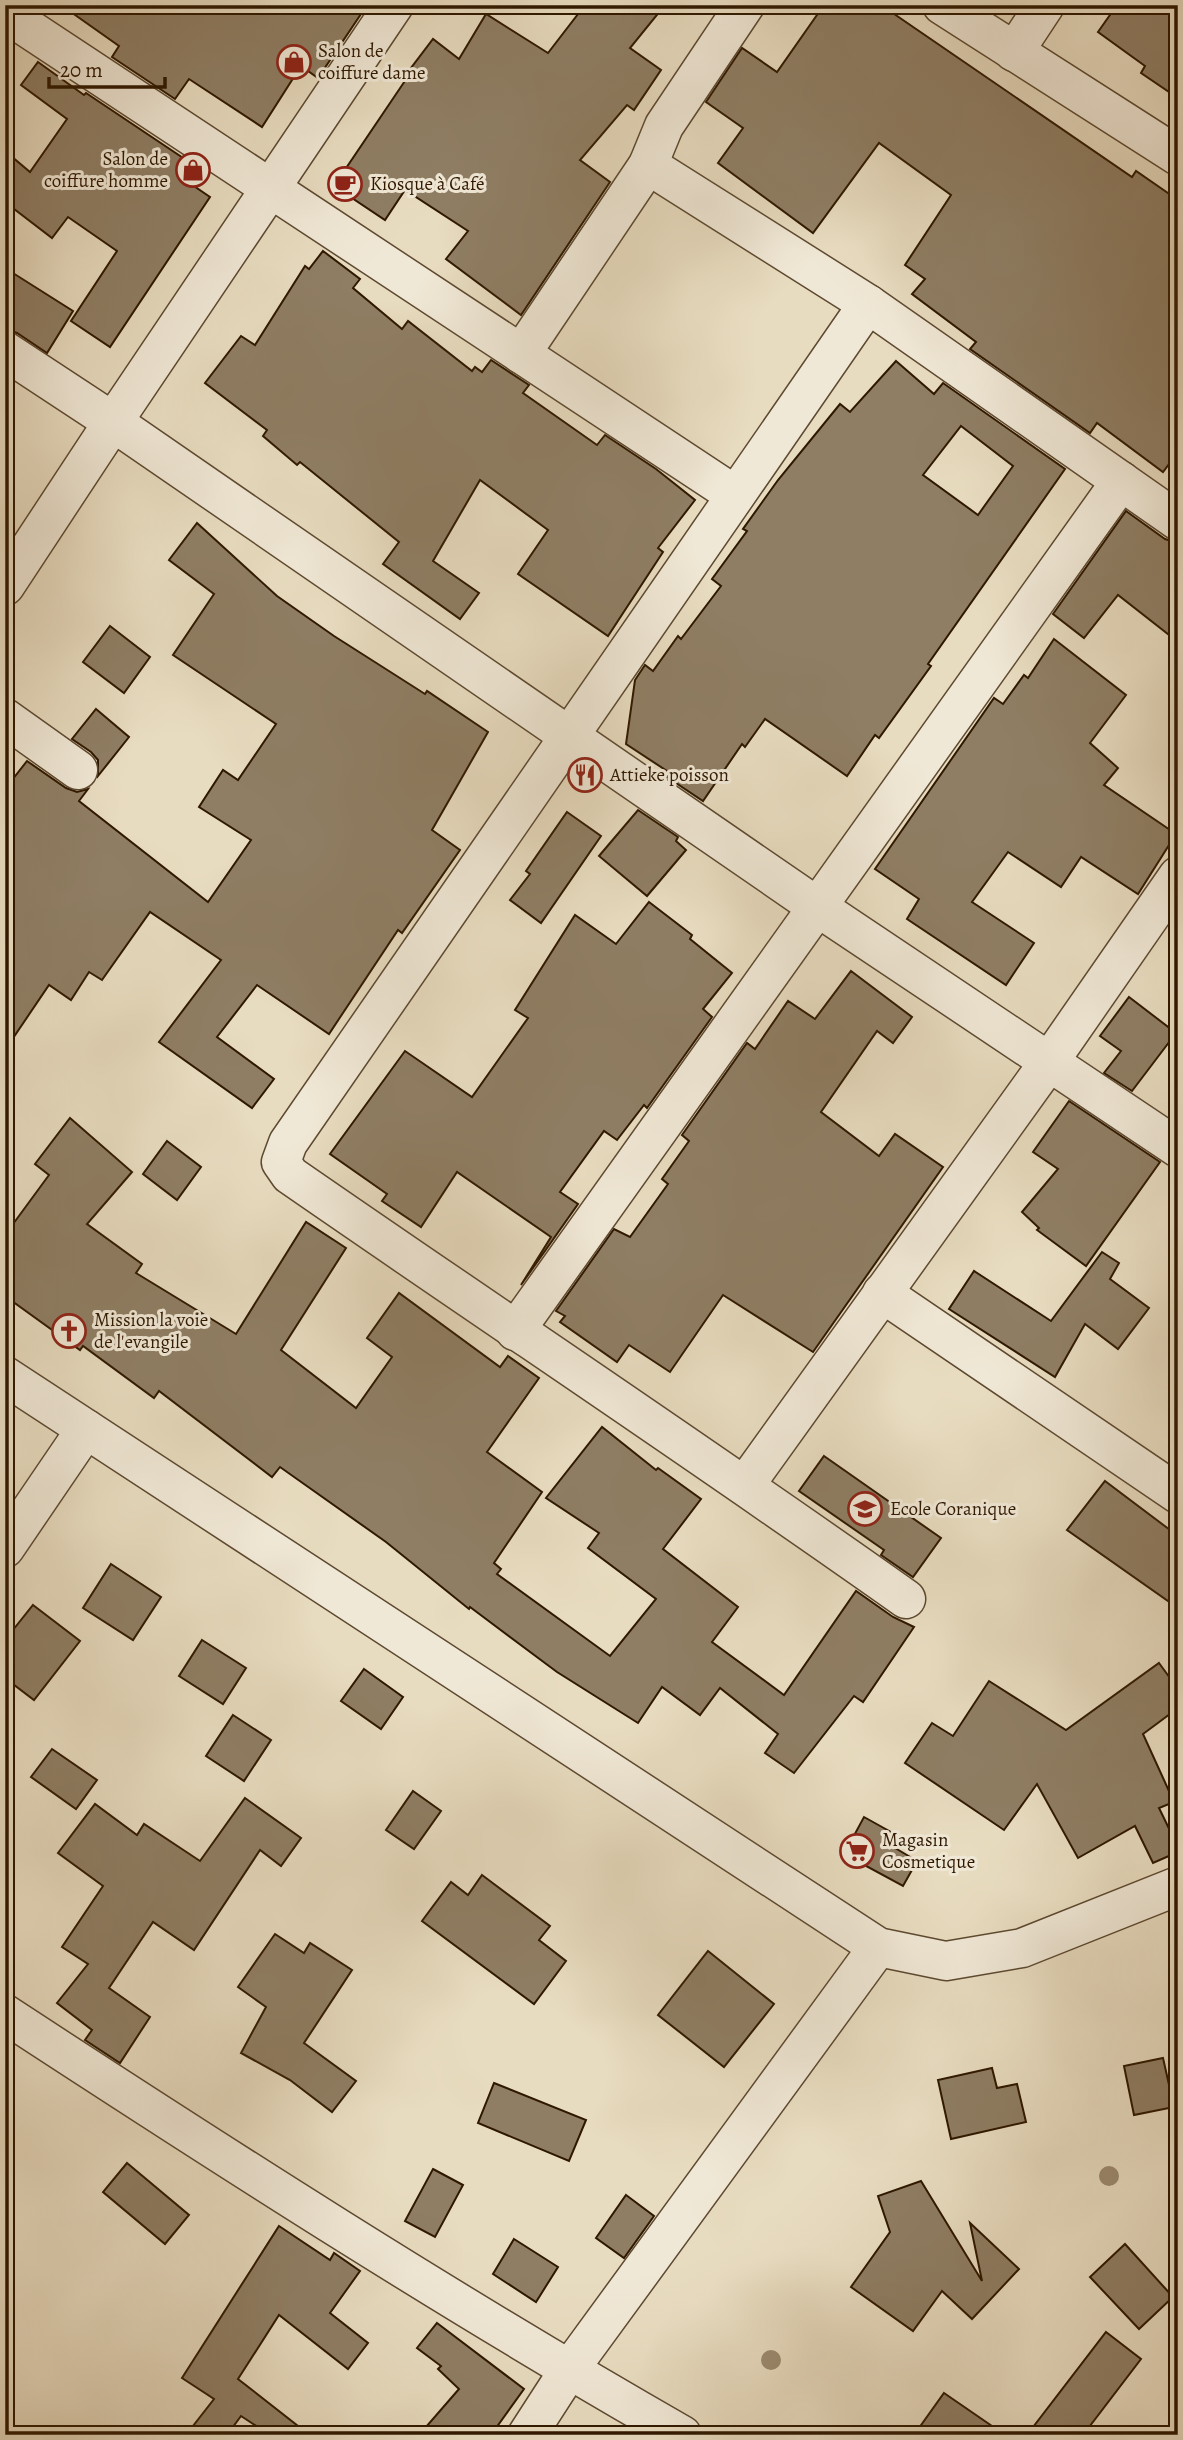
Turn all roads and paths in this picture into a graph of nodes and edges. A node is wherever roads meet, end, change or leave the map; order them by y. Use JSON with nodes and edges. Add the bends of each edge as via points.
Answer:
{"nodes":[{"id":1,"x":9,"y":5,"type":"edge"},
{"id":2,"x":394,"y":5,"type":"edge"},
{"id":3,"x":745,"y":5,"type":"edge"},
{"id":4,"x":942,"y":5,"type":"edge"},
{"id":5,"x":1045,"y":5,"type":"edge"},
{"id":6,"x":5,"y":12,"type":"edge"},
{"id":7,"x":1014,"y":52,"type":"junction"},
{"id":8,"x":1178,"y":156,"type":"edge"},
{"id":9,"x":648,"y":164,"type":"junction"},
{"id":10,"x":270,"y":188,"type":"junction"},
{"id":11,"x":868,"y":304,"type":"junction"},
{"id":12,"x":5,"y":351,"type":"edge"},
{"id":13,"x":521,"y":354,"type":"junction"},
{"id":14,"x":113,"y":422,"type":"junction"},
{"id":15,"x":1121,"y":481,"type":"junction"},
{"id":16,"x":735,"y":495,"type":"junction"},
{"id":17,"x":1178,"y":522,"type":"edge"},
{"id":18,"x":5,"y":586,"type":"edge"},
{"id":19,"x":5,"y":719,"type":"edge"},
{"id":20,"x":568,"y":735,"type":"junction"},
{"id":21,"x":78,"y":770,"type":"dead end"},
{"id":22,"x":1178,"y":876,"type":"edge"},
{"id":23,"x":816,"y":906,"type":"junction"},
{"id":24,"x":1049,"y":1062,"type":"junction"},
{"id":25,"x":1178,"y":1148,"type":"edge"},
{"id":26,"x":882,"y":1293,"type":"junction"},
{"id":27,"x":515,"y":1331,"type":"junction"},
{"id":28,"x":5,"y":1376,"type":"edge"},
{"id":29,"x":86,"y":1429,"type":"junction"},
{"id":30,"x":745,"y":1485,"type":"junction"},
{"id":31,"x":1178,"y":1494,"type":"edge"},
{"id":32,"x":5,"y":1548,"type":"edge"},
{"id":33,"x":906,"y":1599,"type":"dead end"},
{"id":34,"x":1178,"y":1886,"type":"edge"},
{"id":35,"x":878,"y":1947,"type":"junction"},
{"id":36,"x":5,"y":2014,"type":"edge"},
{"id":37,"x":569,"y":2370,"type":"junction"},
{"id":38,"x":527,"y":2435,"type":"edge"},
{"id":39,"x":682,"y":2435,"type":"edge"}],
"edges":[{"from":1,"to":6,"type":"street"},
{"from":2,"to":10,"type":"street"},
{"from":3,"to":9,"type":"street","via":[[664,127]]},
{"from":4,"to":7,"type":"street"},
{"from":5,"to":7,"type":"street"},
{"from":6,"to":10,"type":"street"},
{"from":7,"to":8,"type":"street"},
{"from":9,"to":11,"type":"street"},
{"from":9,"to":13,"type":"street"},
{"from":10,"to":13,"type":"street"},
{"from":10,"to":14,"type":"street"},
{"from":11,"to":15,"type":"street"},
{"from":11,"to":16,"type":"street"},
{"from":12,"to":14,"type":"street"},
{"from":13,"to":16,"type":"street"},
{"from":14,"to":18,"type":"street"},
{"from":14,"to":20,"type":"street"},
{"from":15,"to":17,"type":"street"},
{"from":15,"to":23,"type":"street"},
{"from":16,"to":20,"type":"street"},
{"from":19,"to":21,"type":"street"},
{"from":20,"to":23,"type":"street"},
{"from":20,"to":27,"type":"street","via":[[288,1143],[281,1162],[290,1175]]},
{"from":22,"to":24,"type":"street"},
{"from":23,"to":24,"type":"street"},
{"from":23,"to":27,"type":"street"},
{"from":24,"to":25,"type":"street"},
{"from":24,"to":26,"type":"street"},
{"from":26,"to":30,"type":"street"},
{"from":26,"to":31,"type":"street"},
{"from":27,"to":30,"type":"street"},
{"from":28,"to":29,"type":"street"},
{"from":29,"to":32,"type":"street"},
{"from":29,"to":35,"type":"street"},
{"from":30,"to":33,"type":"street"},
{"from":34,"to":35,"type":"street","via":[[1022,1948],[946,1961]]},
{"from":35,"to":37,"type":"street"},
{"from":36,"to":37,"type":"street","via":[[223,2157]]},
{"from":37,"to":38,"type":"street"},
{"from":37,"to":39,"type":"street"}]}
